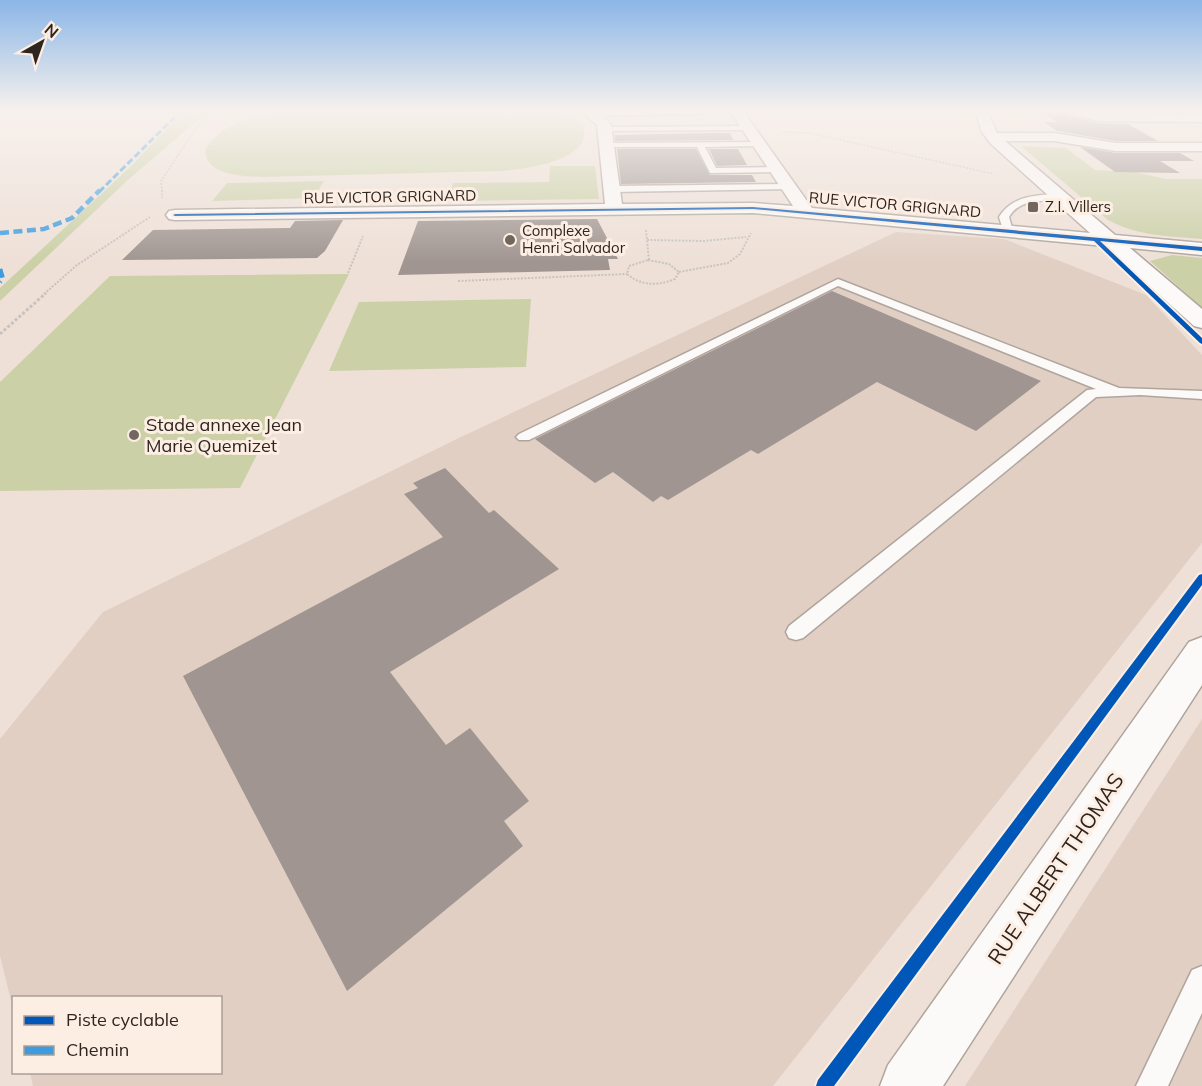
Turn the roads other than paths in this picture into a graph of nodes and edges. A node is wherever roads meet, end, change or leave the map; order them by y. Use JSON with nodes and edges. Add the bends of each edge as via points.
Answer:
{"nodes":[{"id":1,"x":609,"y":162,"type":"edge"},
{"id":2,"x":709,"y":162,"type":"edge"},
{"id":3,"x":770,"y":162,"type":"edge"},
{"id":4,"x":1020,"y":162,"type":"edge"},
{"id":5,"x":776,"y":170,"type":"junction"},
{"id":6,"x":788,"y":187,"type":"junction"},
{"id":7,"x":612,"y":189,"type":"junction"},
{"id":8,"x":1058,"y":196,"type":"junction"},
{"id":9,"x":614,"y":210,"type":"junction"},
{"id":10,"x":806,"y":212,"type":"junction"},
{"id":11,"x":175,"y":215,"type":"dead end"},
{"id":12,"x":1008,"y":231,"type":"junction"},
{"id":13,"x":1108,"y":241,"type":"junction"},
{"id":14,"x":1202,"y":249,"type":"edge"},
{"id":15,"x":1202,"y":321,"type":"edge"},
{"id":16,"x":1116,"y":392,"type":"junction"},
{"id":17,"x":1202,"y":395,"type":"edge"},
{"id":18,"x":524,"y":437,"type":"dead end"},
{"id":19,"x":796,"y":632,"type":"dead end"},
{"id":20,"x":1202,"y":653,"type":"edge"},
{"id":21,"x":1202,"y":980,"type":"edge"},
{"id":22,"x":909,"y":1086,"type":"edge"},
{"id":23,"x":1152,"y":1086,"type":"edge"}],
"edges":[{"from":1,"to":7,"type":"street"},
{"from":2,"to":5,"type":"lane","via":[[713,171]]},
{"from":3,"to":5,"type":"street"},
{"from":4,"to":8,"type":"street"},
{"from":5,"to":6,"type":"street"},
{"from":6,"to":7,"type":"lane"},
{"from":6,"to":10,"type":"street"},
{"from":7,"to":9,"type":"street"},
{"from":8,"to":12,"type":"lane","via":[[1010,207],[1004,217]]},
{"from":8,"to":13,"type":"street"},
{"from":9,"to":10,"type":"street","name":"RUE VICTOR GRIGNARD","via":[[719,207]]},
{"from":9,"to":11,"type":"street","name":"RUE VICTOR GRIGNARD"},
{"from":10,"to":12,"type":"street","name":"RUE VICTOR GRIGNARD"},
{"from":12,"to":13,"type":"street","name":"RUE VICTOR GRIGNARD"},
{"from":13,"to":14,"type":"street","name":"RUE VICTOR GRIGNARD"},
{"from":13,"to":15,"type":"street"},
{"from":16,"to":17,"type":"lane"},
{"from":16,"to":18,"type":"lane","via":[[838,282]]},
{"from":16,"to":19,"type":"lane","via":[[1092,393]]},
{"from":20,"to":22,"type":"street","name":"RUE ALBERT THOMAS"},
{"from":21,"to":23,"type":"lane"}]}
